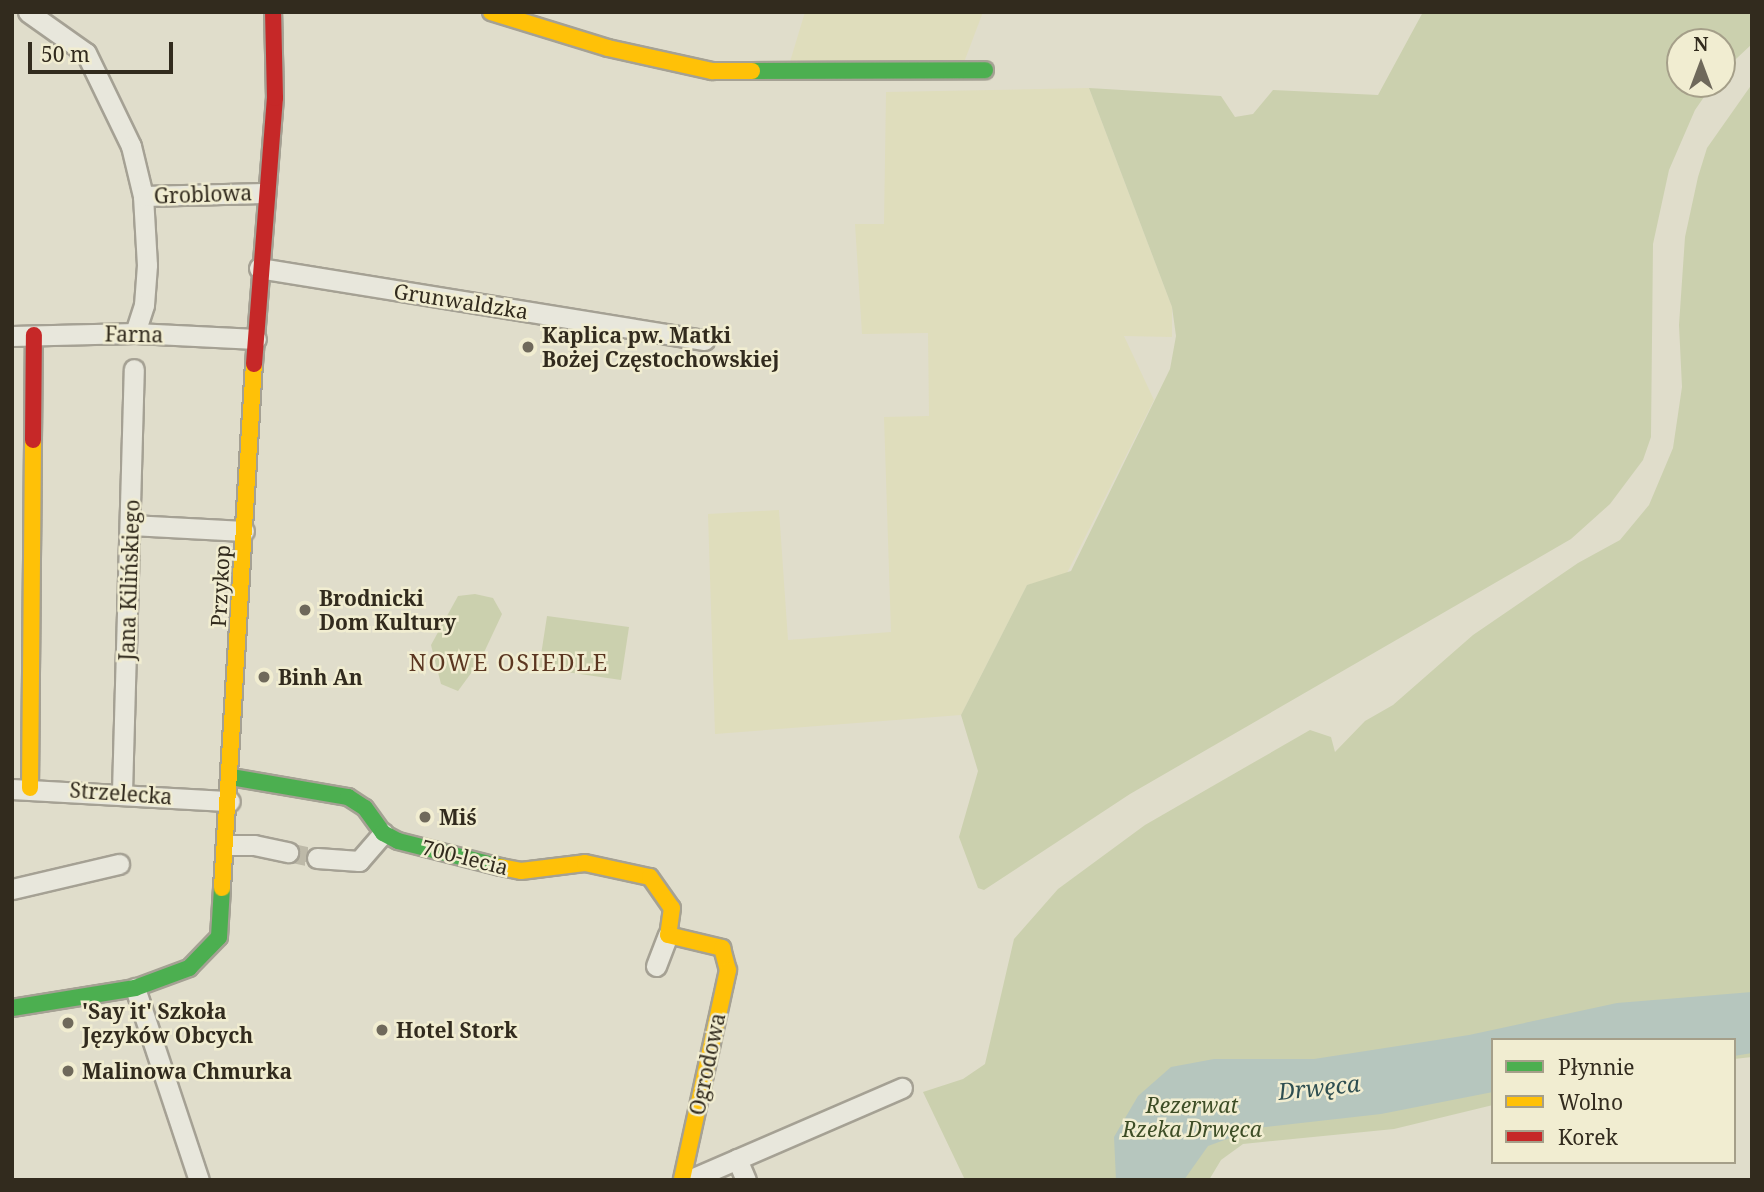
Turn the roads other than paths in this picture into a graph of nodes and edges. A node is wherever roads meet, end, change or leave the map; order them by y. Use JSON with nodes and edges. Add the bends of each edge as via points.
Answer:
{"nodes":[{"id":1,"x":27,"y":12,"type":"edge"},
{"id":2,"x":273,"y":12,"type":"edge"},
{"id":3,"x":491,"y":12,"type":"edge"},
{"id":4,"x":985,"y":70,"type":"dead end"},
{"id":5,"x":264,"y":193,"type":"junction"},
{"id":6,"x":143,"y":196,"type":"junction"},
{"id":7,"x":259,"y":268,"type":"junction"},
{"id":8,"x":135,"y":333,"type":"junction"},
{"id":9,"x":34,"y":335,"type":"junction"},
{"id":10,"x":12,"y":336,"type":"edge"},
{"id":11,"x":256,"y":339,"type":"junction"},
{"id":12,"x":704,"y":340,"type":"dead end"},
{"id":13,"x":134,"y":369,"type":"dead end"},
{"id":14,"x":131,"y":525,"type":"junction"},
{"id":15,"x":244,"y":531,"type":"junction"},
{"id":16,"x":231,"y":777,"type":"junction"},
{"id":17,"x":21,"y":788,"type":"edge"},
{"id":18,"x":122,"y":792,"type":"junction"},
{"id":19,"x":230,"y":801,"type":"junction"},
{"id":20,"x":383,"y":833,"type":"junction"},
{"id":21,"x":228,"y":845,"type":"junction"},
{"id":22,"x":288,"y":852,"type":"tunnel mouth"},
{"id":23,"x":317,"y":858,"type":"tunnel mouth"},
{"id":24,"x":119,"y":864,"type":"dead end"},
{"id":25,"x":12,"y":889,"type":"edge"},
{"id":26,"x":668,"y":935,"type":"junction"},
{"id":27,"x":656,"y":967,"type":"dead end"},
{"id":28,"x":135,"y":988,"type":"junction"},
{"id":29,"x":12,"y":1008,"type":"edge"},
{"id":30,"x":902,"y":1087,"type":"dead end"},
{"id":31,"x":737,"y":1159,"type":"junction"},
{"id":32,"x":199,"y":1180,"type":"edge"},
{"id":33,"x":682,"y":1180,"type":"edge"},
{"id":34,"x":689,"y":1180,"type":"edge"},
{"id":35,"x":746,"y":1180,"type":"edge"}],
"edges":[{"from":1,"to":6,"type":"street","via":[[86,53],[131,146]]},
{"from":2,"to":5,"type":"street","name":"Przykop","via":[[275,98]]},
{"from":3,"to":4,"type":"street","via":[[608,48],[712,71]]},
{"from":5,"to":6,"type":"street","name":"Groblowa"},
{"from":5,"to":7,"type":"street","name":"Przykop"},
{"from":6,"to":8,"type":"street","via":[[147,265],[144,305]]},
{"from":7,"to":11,"type":"street","name":"Przykop"},
{"from":7,"to":12,"type":"street","name":"Grunwaldzka"},
{"from":8,"to":9,"type":"street","name":"Farna"},
{"from":8,"to":11,"type":"street","name":"Farna"},
{"from":9,"to":10,"type":"street","name":"Farna"},
{"from":9,"to":17,"type":"street"},
{"from":11,"to":15,"type":"street","name":"Przykop"},
{"from":13,"to":14,"type":"street","name":"Jana Kilińskiego"},
{"from":14,"to":15,"type":"street"},
{"from":14,"to":18,"type":"street","name":"Jana Kilińskiego"},
{"from":15,"to":16,"type":"street","name":"Przykop"},
{"from":16,"to":19,"type":"street","name":"Przykop"},
{"from":16,"to":20,"type":"street","via":[[348,797],[365,808]]},
{"from":17,"to":18,"type":"street","name":"Strzelecka"},
{"from":18,"to":19,"type":"street","name":"Strzelecka"},
{"from":19,"to":21,"type":"street","name":"Przykop"},
{"from":20,"to":23,"type":"street","via":[[359,861]]},
{"from":20,"to":26,"type":"street","name":"700-lecia","via":[[398,841],[521,871],[585,863],[650,877],[672,908]]},
{"from":21,"to":22,"type":"street"},
{"from":21,"to":28,"type":"street","name":"Przykop","via":[[219,937],[189,968]]},
{"from":24,"to":25,"type":"street"},
{"from":26,"to":27,"type":"street","name":"700-lecia"},
{"from":26,"to":33,"type":"street","name":"Ogrodowa","via":[[722,948],[728,970]]},
{"from":28,"to":29,"type":"street","name":"Przykop"},
{"from":28,"to":32,"type":"street"},
{"from":30,"to":31,"type":"street"},
{"from":31,"to":34,"type":"street"},
{"from":31,"to":35,"type":"street"}]}
